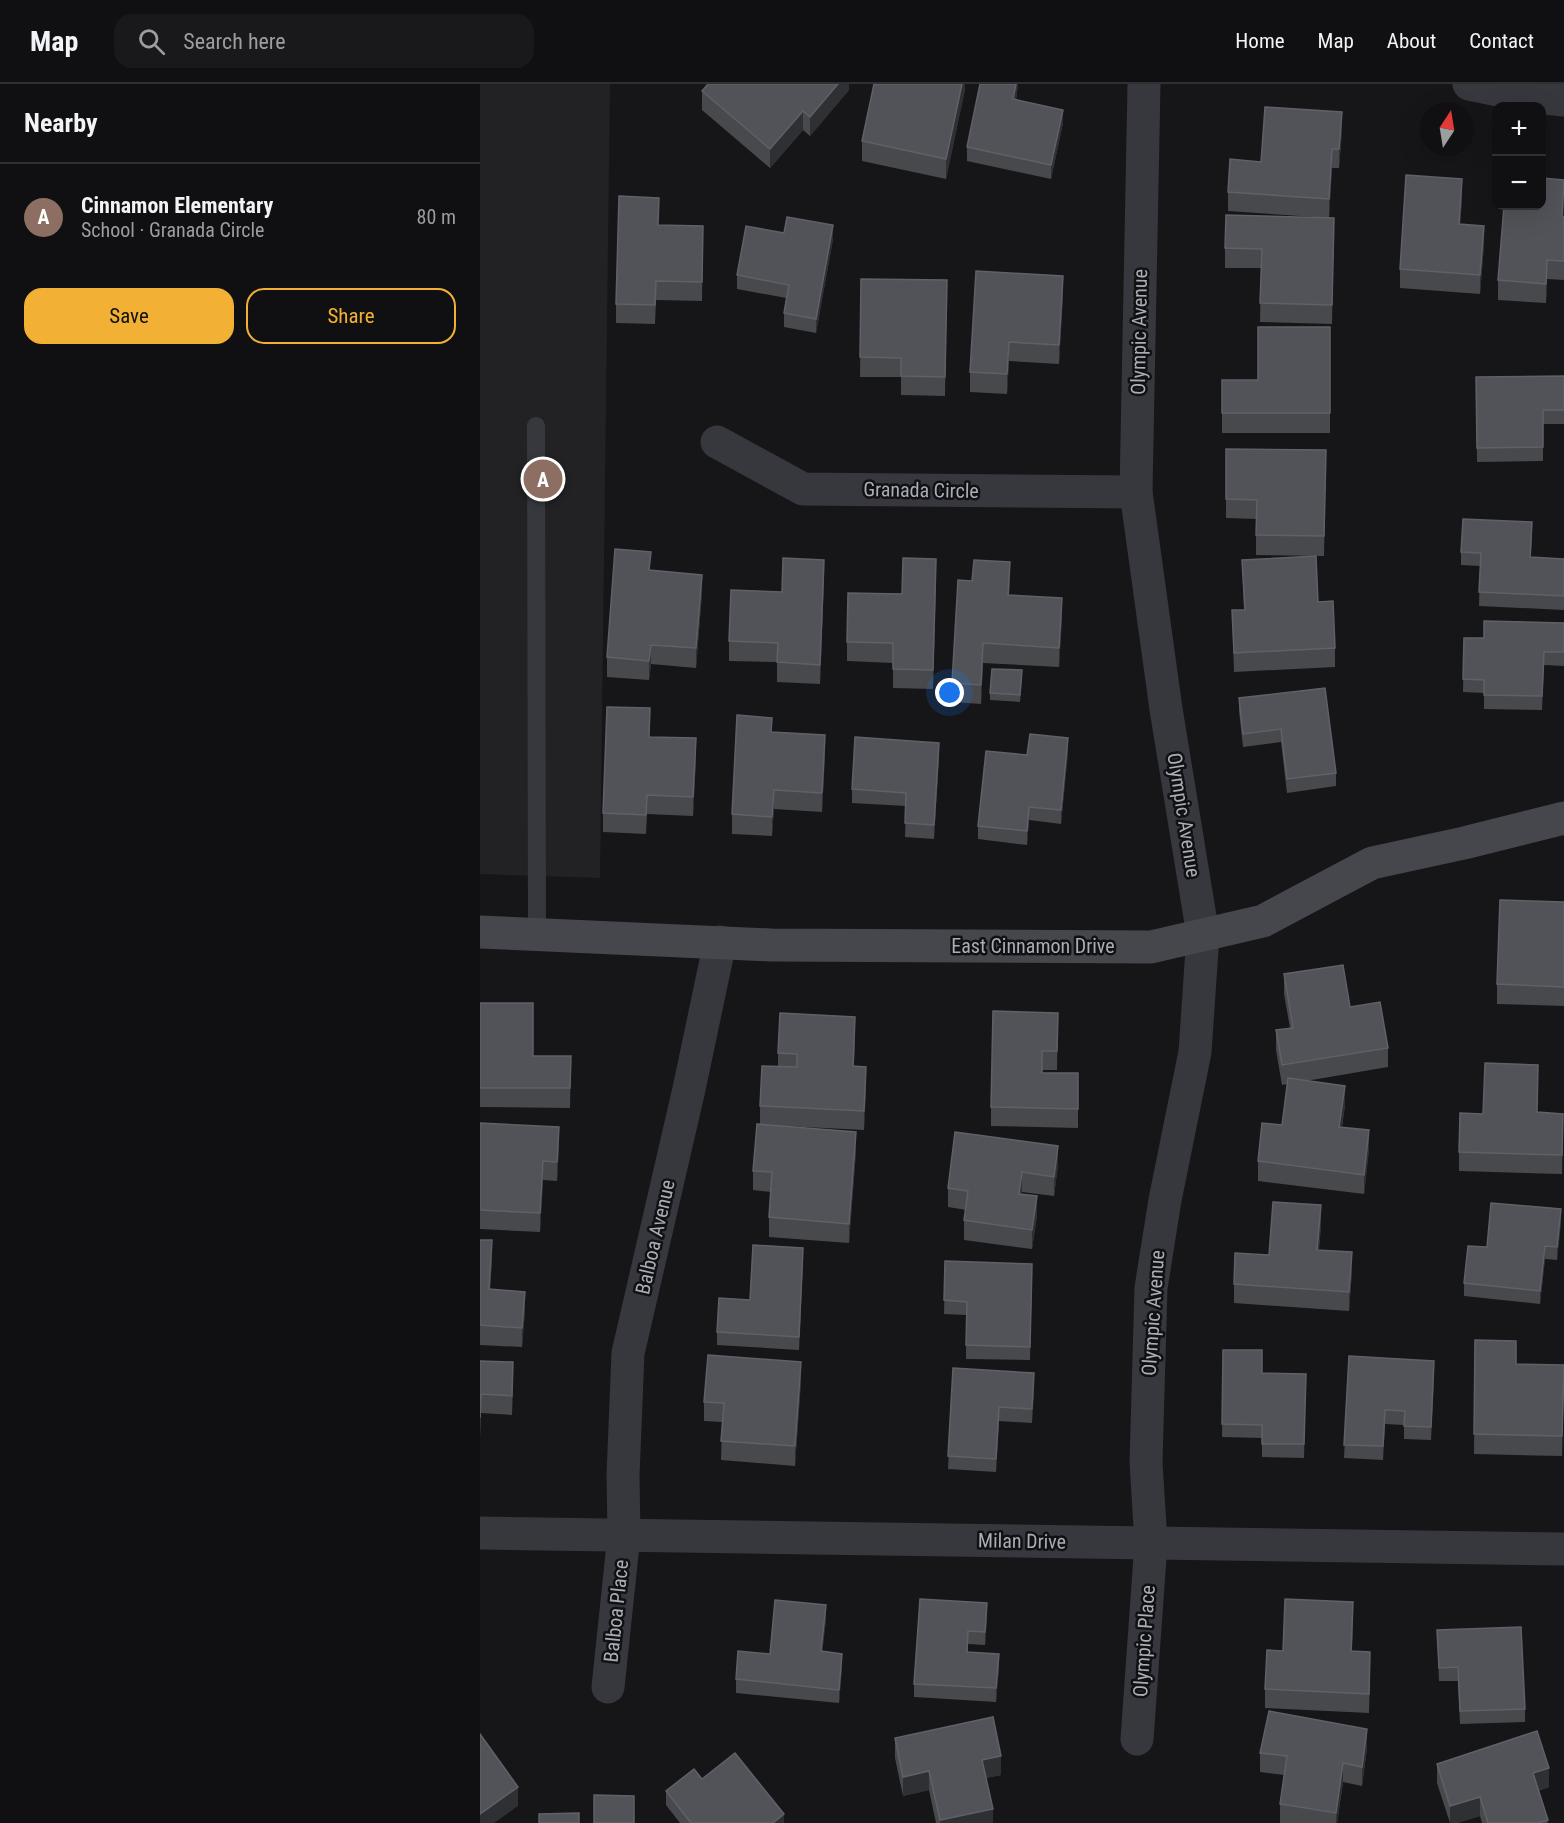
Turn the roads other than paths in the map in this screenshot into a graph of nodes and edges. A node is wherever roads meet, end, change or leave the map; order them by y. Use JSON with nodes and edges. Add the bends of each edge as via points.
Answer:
{"nodes":[{"id":1,"x":1144,"y":84,"type":"edge"},
{"id":2,"x":1469,"y":84,"type":"edge"},
{"id":3,"x":1564,"y":100,"type":"edge"},
{"id":4,"x":536,"y":426,"type":"dead end"},
{"id":5,"x":717,"y":442,"type":"dead end"},
{"id":6,"x":1136,"y":492,"type":"junction"},
{"id":7,"x":1564,"y":818,"type":"edge"},
{"id":8,"x":480,"y":932,"type":"edge"},
{"id":9,"x":537,"y":934,"type":"junction"},
{"id":10,"x":1203,"y":935,"type":"junction"},
{"id":11,"x":720,"y":942,"type":"junction"},
{"id":12,"x":480,"y":1533,"type":"edge"},
{"id":13,"x":624,"y":1535,"type":"junction"},
{"id":14,"x":1151,"y":1543,"type":"junction"},
{"id":15,"x":1564,"y":1549,"type":"edge"},
{"id":16,"x":608,"y":1686,"type":"dead end"},
{"id":17,"x":1137,"y":1739,"type":"dead end"}],
"edges":[{"from":1,"to":6,"type":"street","name":"Olympic Avenue"},
{"from":2,"to":3,"type":"street"},
{"from":4,"to":9,"type":"lane"},
{"from":5,"to":6,"type":"street","name":"Granada Circle","via":[[802,489]]},
{"from":6,"to":10,"type":"street","name":"Olympic Avenue"},
{"from":7,"to":10,"type":"street","name":"East Cinnamon Drive","via":[[1372,863],[1263,921]]},
{"from":8,"to":9,"type":"street","name":"East Cinnamon Drive"},
{"from":9,"to":11,"type":"street","name":"East Cinnamon Drive"},
{"from":10,"to":11,"type":"street","name":"East Cinnamon Drive","via":[[1151,947]]},
{"from":10,"to":14,"type":"street","name":"Olympic Avenue","via":[[1195,1052],[1151,1288],[1146,1462]]},
{"from":11,"to":13,"type":"street","name":"Balboa Avenue","via":[[627,1353]]},
{"from":12,"to":13,"type":"street","name":"Milan Drive"},
{"from":13,"to":14,"type":"street","name":"Milan Drive"},
{"from":13,"to":16,"type":"street","name":"Balboa Place"},
{"from":14,"to":15,"type":"street","name":"Milan Drive"},
{"from":14,"to":17,"type":"street","name":"Olympic Place"}]}
